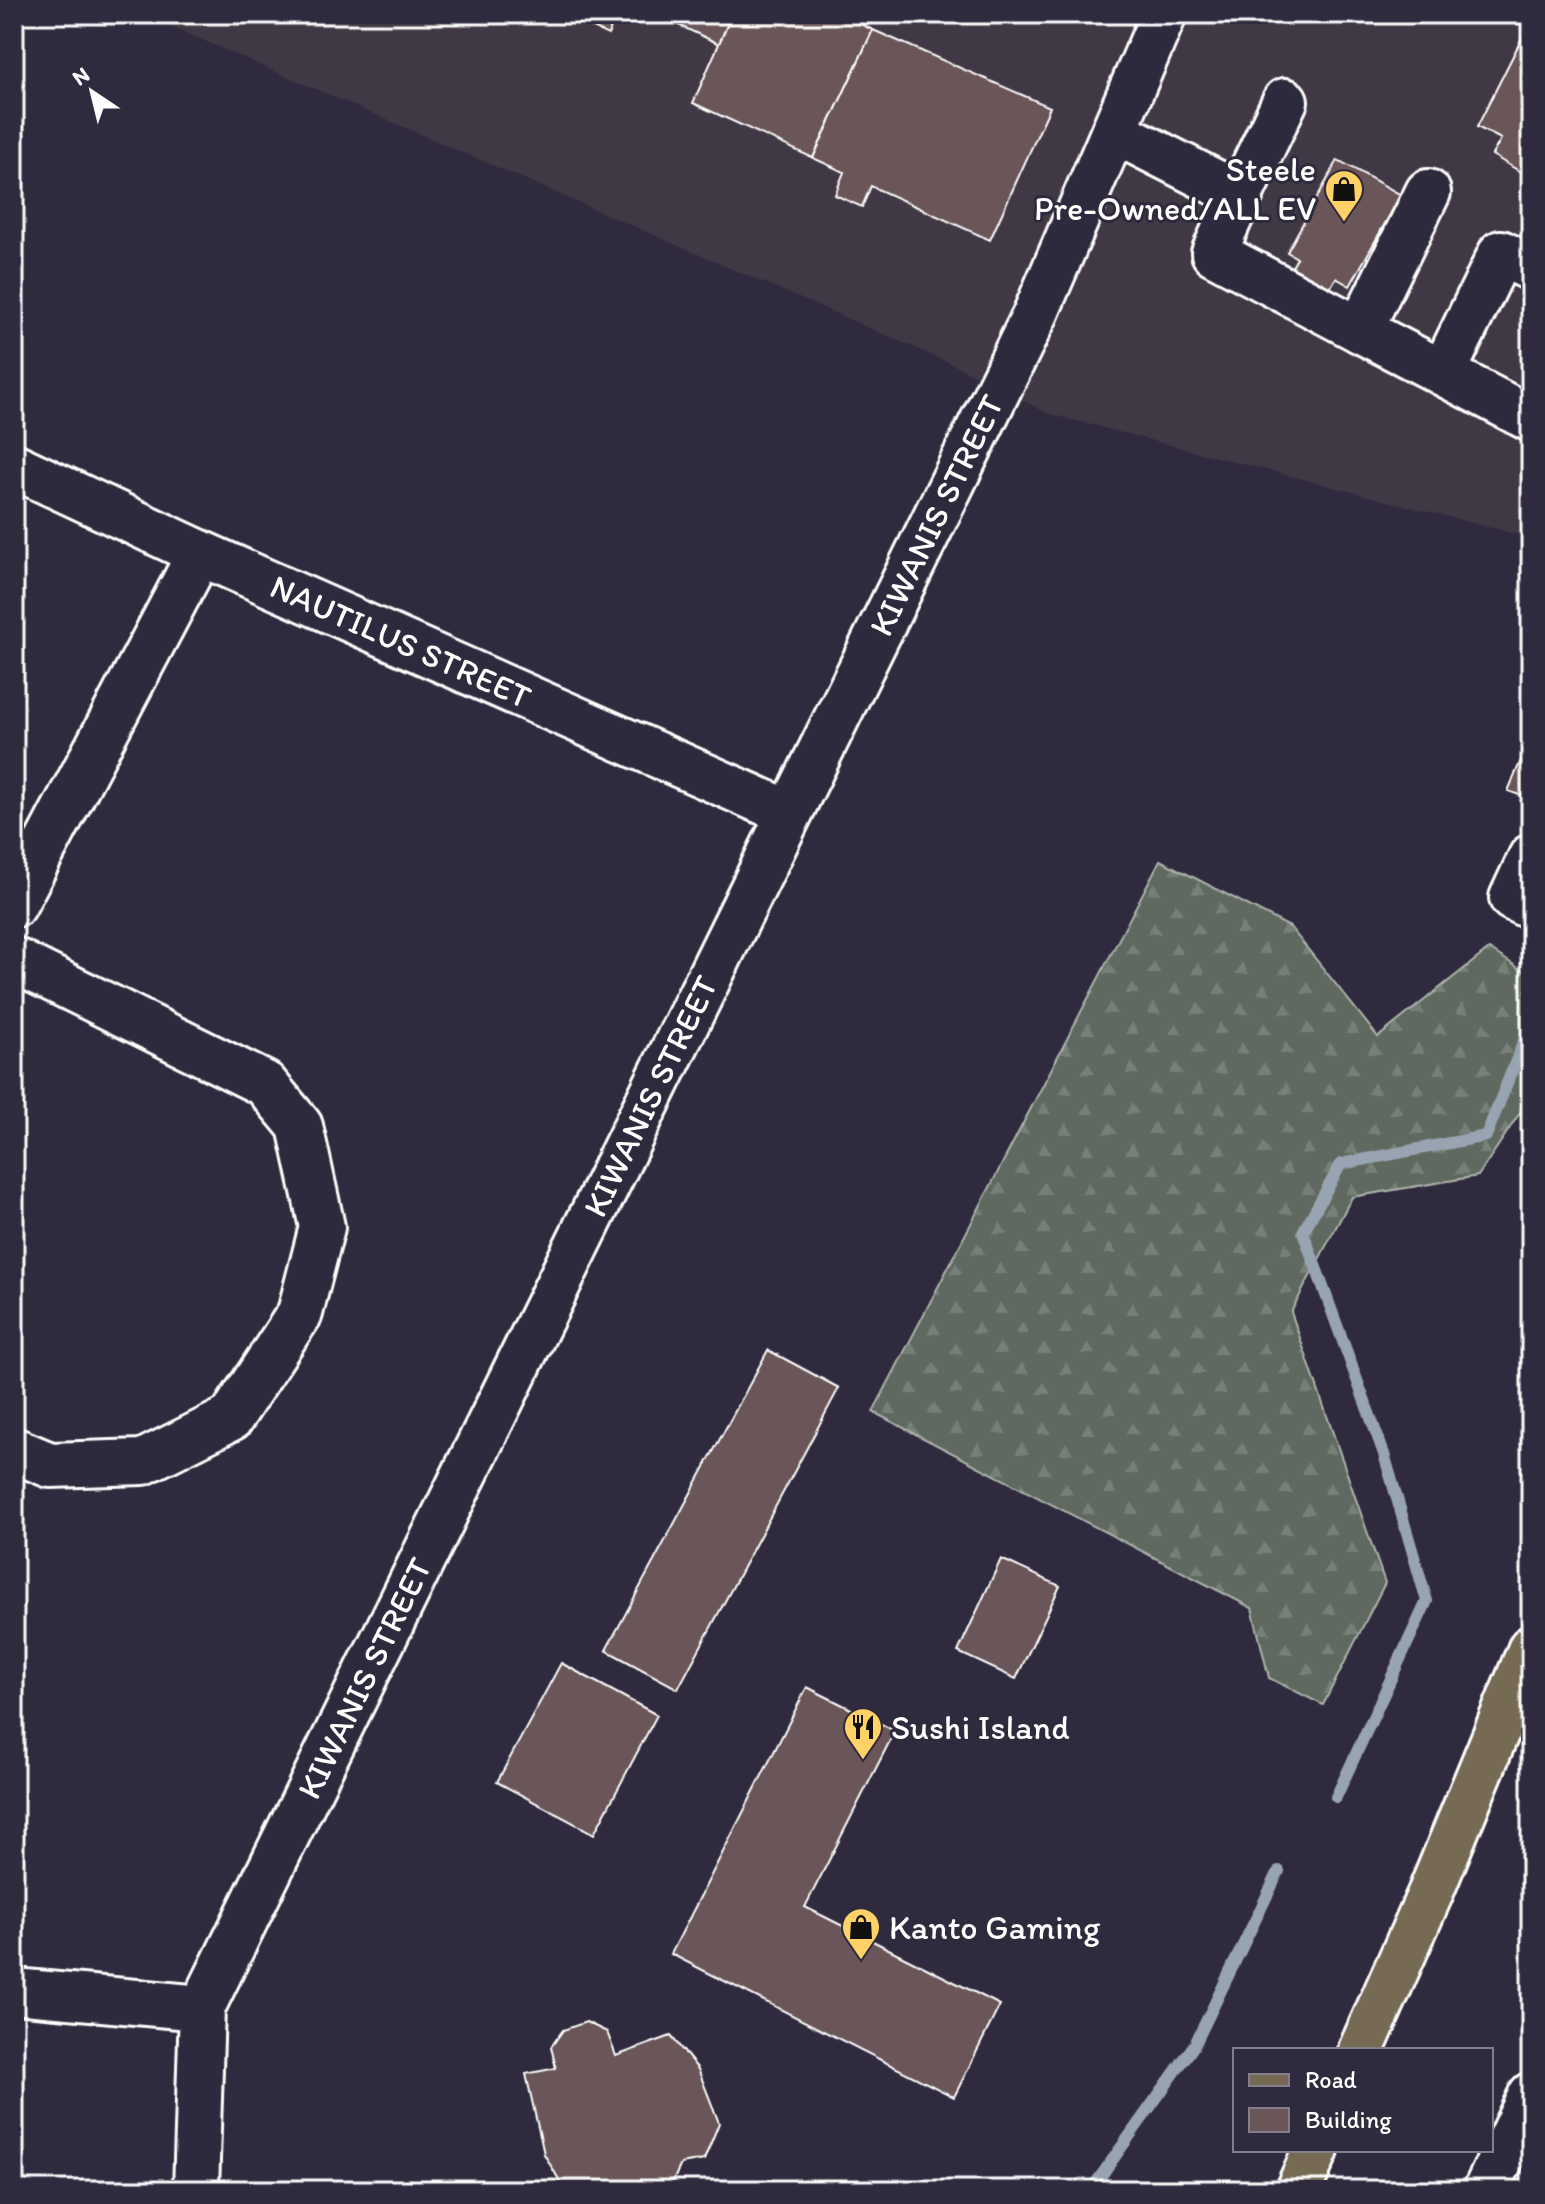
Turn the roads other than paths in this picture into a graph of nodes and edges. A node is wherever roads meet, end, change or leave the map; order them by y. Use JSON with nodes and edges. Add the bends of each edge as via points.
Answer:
{"nodes":[{"id":1,"x":1164,"y":14,"type":"edge"},
{"id":2,"x":1285,"y":101,"type":"dead end"},
{"id":3,"x":1114,"y":131,"type":"junction"},
{"id":4,"x":1428,"y":192,"type":"dead end"},
{"id":5,"x":1240,"y":195,"type":"junction"},
{"id":6,"x":1531,"y":268,"type":"edge"},
{"id":7,"x":1360,"y":330,"type":"junction"},
{"id":8,"x":1443,"y":373,"type":"junction"},
{"id":9,"x":1531,"y":419,"type":"edge"},
{"id":10,"x":14,"y":466,"type":"edge"},
{"id":11,"x":200,"y":553,"type":"junction"},
{"id":12,"x":789,"y":813,"type":"junction"},
{"id":13,"x":1531,"y":857,"type":"edge"},
{"id":14,"x":14,"y":905,"type":"edge"},
{"id":15,"x":1531,"y":907,"type":"edge"},
{"id":16,"x":14,"y":960,"type":"edge"},
{"id":17,"x":14,"y":1450,"type":"edge"},
{"id":18,"x":1531,"y":1648,"type":"edge"},
{"id":19,"x":14,"y":1991,"type":"edge"},
{"id":20,"x":202,"y":2008,"type":"junction"},
{"id":21,"x":1362,"y":2048,"type":"edge"},
{"id":22,"x":1531,"y":2095,"type":"edge"},
{"id":23,"x":1315,"y":2152,"type":"edge"},
{"id":24,"x":196,"y":2190,"type":"edge"},
{"id":25,"x":1298,"y":2190,"type":"edge"},
{"id":26,"x":1486,"y":2190,"type":"edge"}],
"edges":[{"from":1,"to":3,"type":"street","name":"KIWANIS STREET"},
{"from":2,"to":5,"type":"street"},
{"from":3,"to":5,"type":"street"},
{"from":3,"to":12,"type":"street","name":"KIWANIS STREET","via":[[1035,315]]},
{"from":4,"to":7,"type":"street"},
{"from":5,"to":7,"type":"street","via":[[1214,253]]},
{"from":6,"to":8,"type":"street","via":[[1501,253]]},
{"from":7,"to":8,"type":"street"},
{"from":8,"to":9,"type":"street"},
{"from":10,"to":11,"type":"street","name":"NAUTILUS STREET"},
{"from":11,"to":12,"type":"street","name":"NAUTILUS STREET"},
{"from":11,"to":14,"type":"street"},
{"from":12,"to":20,"type":"street","name":"KIWANIS STREET"},
{"from":13,"to":15,"type":"street","via":[[1512,898]]},
{"from":16,"to":17,"type":"street","via":[[265,1084],[300,1126],[322,1227],[300,1313],[231,1418],[143,1462],[50,1465]]},
{"from":18,"to":21,"type":"main road"},
{"from":19,"to":20,"type":"street"},
{"from":20,"to":24,"type":"street","name":"KIWANIS STREET"},
{"from":22,"to":26,"type":"street"},
{"from":23,"to":25,"type":"main road"}]}
